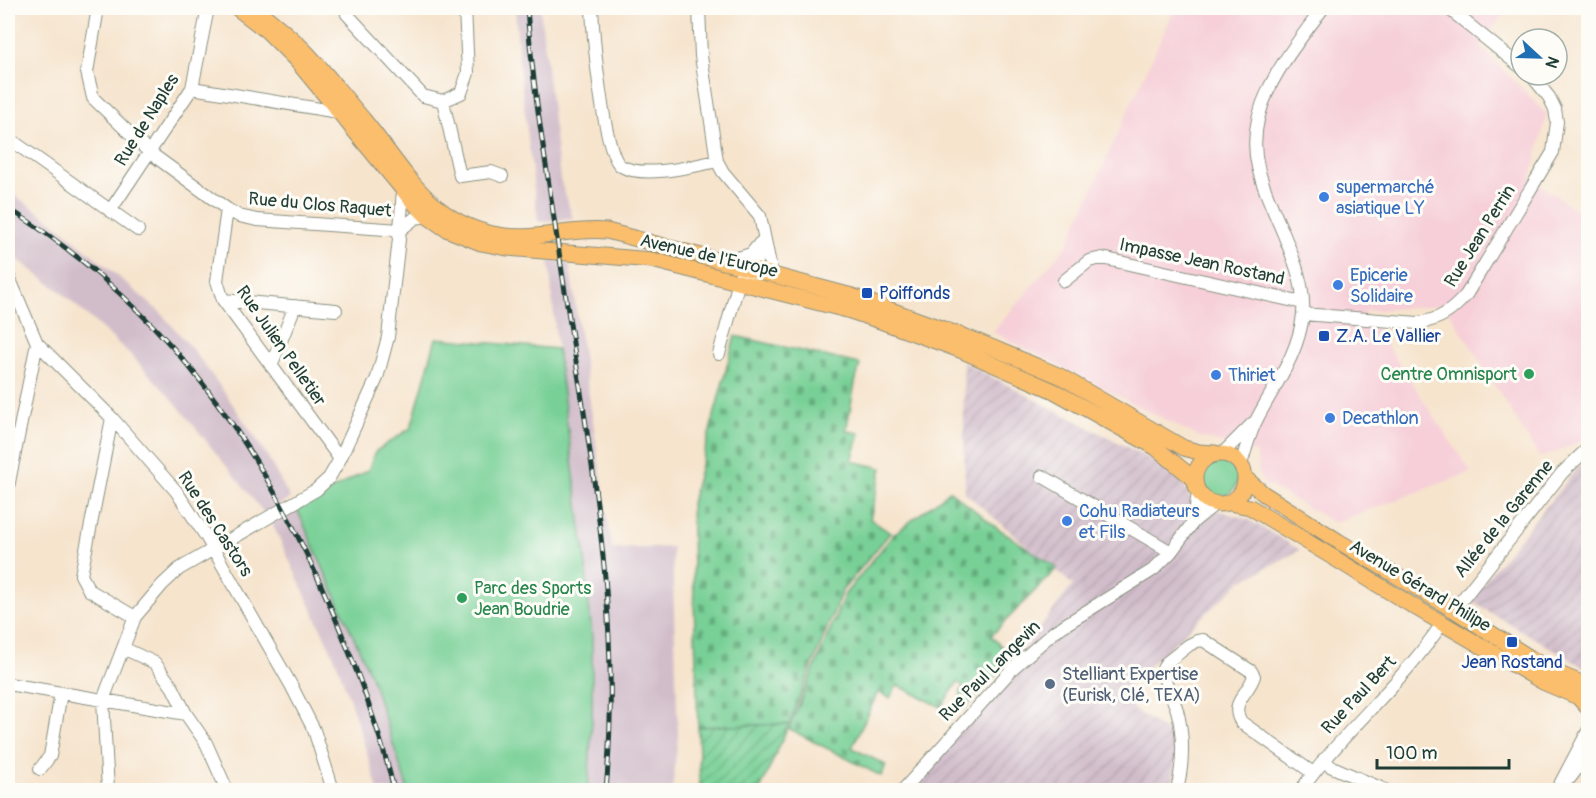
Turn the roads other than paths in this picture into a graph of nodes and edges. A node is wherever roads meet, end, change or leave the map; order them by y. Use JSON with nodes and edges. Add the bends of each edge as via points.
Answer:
{"nodes":[{"id":1,"x":98,"y":8,"type":"edge"},
{"id":2,"x":208,"y":8,"type":"edge"},
{"id":3,"x":237,"y":8,"type":"edge"},
{"id":4,"x":255,"y":8,"type":"edge"},
{"id":5,"x":346,"y":8,"type":"edge"},
{"id":6,"x":465,"y":8,"type":"edge"},
{"id":7,"x":592,"y":8,"type":"edge"},
{"id":8,"x":699,"y":8,"type":"edge"},
{"id":9,"x":1323,"y":8,"type":"edge"},
{"id":10,"x":1448,"y":8,"type":"edge"},
{"id":11,"x":1509,"y":57,"type":"edge"},
{"id":12,"x":1541,"y":87,"type":"edge"},
{"id":13,"x":192,"y":88,"type":"junction"},
{"id":14,"x":443,"y":101,"type":"junction"},
{"id":15,"x":338,"y":112,"type":"junction"},
{"id":16,"x":8,"y":138,"type":"edge"},
{"id":17,"x":149,"y":152,"type":"junction"},
{"id":18,"x":717,"y":161,"type":"junction"},
{"id":19,"x":502,"y":176,"type":"dead end"},
{"id":20,"x":403,"y":189,"type":"junction"},
{"id":21,"x":227,"y":209,"type":"junction"},
{"id":22,"x":111,"y":211,"type":"junction"},
{"id":23,"x":427,"y":216,"type":"junction"},
{"id":24,"x":138,"y":230,"type":"dead end"},
{"id":25,"x":400,"y":230,"type":"junction"},
{"id":26,"x":764,"y":236,"type":"junction"},
{"id":27,"x":725,"y":262,"type":"junction"},
{"id":28,"x":772,"y":274,"type":"junction"},
{"id":29,"x":8,"y":275,"type":"edge"},
{"id":30,"x":746,"y":276,"type":"junction"},
{"id":31,"x":1064,"y":281,"type":"dead end"},
{"id":32,"x":223,"y":300,"type":"junction"},
{"id":33,"x":295,"y":306,"type":"junction"},
{"id":34,"x":1303,"y":308,"type":"junction"},
{"id":35,"x":336,"y":310,"type":"dead end"},
{"id":36,"x":37,"y":344,"type":"junction"},
{"id":37,"x":719,"y":354,"type":"dead end"},
{"id":38,"x":271,"y":366,"type":"junction"},
{"id":39,"x":112,"y":418,"type":"junction"},
{"id":40,"x":1256,"y":420,"type":"junction"},
{"id":41,"x":1584,"y":452,"type":"dead end"},
{"id":42,"x":1219,"y":453,"type":"junction"},
{"id":43,"x":340,"y":459,"type":"junction"},
{"id":44,"x":1243,"y":471,"type":"junction"},
{"id":45,"x":1042,"y":476,"type":"dead end"},
{"id":46,"x":1196,"y":486,"type":"junction"},
{"id":47,"x":8,"y":487,"type":"edge"},
{"id":48,"x":1222,"y":503,"type":"junction"},
{"id":49,"x":1194,"y":521,"type":"junction"},
{"id":50,"x":212,"y":549,"type":"junction"},
{"id":51,"x":1171,"y":552,"type":"junction"},
{"id":52,"x":1454,"y":610,"type":"junction"},
{"id":53,"x":135,"y":617,"type":"junction"},
{"id":54,"x":1443,"y":622,"type":"junction"},
{"id":55,"x":123,"y":648,"type":"junction"},
{"id":56,"x":8,"y":684,"type":"edge"},
{"id":57,"x":1588,"y":686,"type":"edge"},
{"id":58,"x":61,"y":693,"type":"junction"},
{"id":59,"x":103,"y":700,"type":"junction"},
{"id":60,"x":1588,"y":708,"type":"edge"},
{"id":61,"x":186,"y":714,"type":"junction"},
{"id":62,"x":1588,"y":731,"type":"edge"},
{"id":63,"x":1588,"y":754,"type":"edge"},
{"id":64,"x":1324,"y":759,"type":"junction"},
{"id":65,"x":40,"y":769,"type":"dead end"},
{"id":66,"x":1314,"y":773,"type":"junction"},
{"id":67,"x":108,"y":790,"type":"edge"},
{"id":68,"x":227,"y":790,"type":"edge"},
{"id":69,"x":333,"y":790,"type":"edge"},
{"id":70,"x":903,"y":790,"type":"edge"},
{"id":71,"x":1177,"y":790,"type":"edge"},
{"id":72,"x":1301,"y":790,"type":"edge"},
{"id":73,"x":1385,"y":790,"type":"edge"},
{"id":74,"x":1558,"y":790,"type":"edge"}],
"edges":[{"from":1,"to":17,"type":"street","name":"Rue du Clos Raquet","via":[[87,72],[93,98]]},
{"from":2,"to":13,"type":"street","name":"Rue de Naples"},
{"from":3,"to":15,"type":"main road","name":"Avenue de l'Europe","via":[[297,61]]},
{"from":4,"to":27,"type":"main road","name":"Avenue de l'Europe","via":[[304,51],[421,194],[463,224],[512,237],[607,231]]},
{"from":5,"to":14,"type":"street","via":[[347,14],[423,96]]},
{"from":6,"to":14,"type":"street","via":[[468,73],[460,93]]},
{"from":7,"to":18,"type":"street","via":[[600,95],[619,165],[633,170],[673,171]]},
{"from":8,"to":18,"type":"street"},
{"from":9,"to":34,"type":"street","via":[[1281,64],[1265,95],[1256,134],[1257,165],[1300,274]]},
{"from":10,"to":11,"type":"street"},
{"from":12,"to":34,"type":"street","name":"Rue Jean Perrin","via":[[1555,109],[1553,152],[1466,295],[1450,312],[1418,323]]},
{"from":13,"to":15,"type":"street"},
{"from":13,"to":17,"type":"street","name":"Rue de Naples"},
{"from":14,"to":19,"type":"street","via":[[460,176],[491,172]]},
{"from":15,"to":20,"type":"main road","name":"Avenue de l'Europe"},
{"from":16,"to":22,"type":"street"},
{"from":17,"to":21,"type":"street","name":"Rue du Clos Raquet"},
{"from":17,"to":22,"type":"street","name":"Rue de Naples"},
{"from":18,"to":26,"type":"street","via":[[759,216]]},
{"from":20,"to":23,"type":"main road","name":"Avenue de l'Europe"},
{"from":20,"to":25,"type":"street"},
{"from":21,"to":25,"type":"street","name":"Rue du Clos Raquet","via":[[257,220]]},
{"from":21,"to":32,"type":"street","name":"Rue Julien Pelletier","via":[[217,281]]},
{"from":22,"to":24,"type":"street"},
{"from":23,"to":25,"type":"street","via":[[415,218]]},
{"from":23,"to":30,"type":"main road","name":"Avenue de l'Europe","via":[[457,235],[490,246],[640,258]]},
{"from":25,"to":43,"type":"street","via":[[388,337],[377,378]]},
{"from":26,"to":27,"type":"street","via":[[751,254]]},
{"from":26,"to":28,"type":"street"},
{"from":26,"to":30,"type":"street"},
{"from":27,"to":30,"type":"main road","name":"Avenue de l'Europe"},
{"from":28,"to":30,"type":"main road","name":"Avenue de l'Europe"},
{"from":28,"to":42,"type":"main road","name":"Avenue de l'Europe","via":[[852,296],[979,342],[1060,376],[1184,448]]},
{"from":29,"to":36,"type":"street","name":"Rue des Castors"},
{"from":30,"to":37,"type":"street"},
{"from":30,"to":46,"type":"main road","name":"Avenue de l'Europe","via":[[960,350],[1044,386],[1155,447]]},
{"from":31,"to":34,"type":"street","name":"Impasse Jean Rostand","via":[[1089,261],[1102,258]]},
{"from":32,"to":33,"type":"street"},
{"from":32,"to":38,"type":"street","name":"Rue Julien Pelletier"},
{"from":33,"to":35,"type":"street"},
{"from":33,"to":38,"type":"street"},
{"from":34,"to":40,"type":"street","via":[[1290,361]]},
{"from":36,"to":39,"type":"street","name":"Rue des Castors"},
{"from":36,"to":47,"type":"street"},
{"from":38,"to":43,"type":"street","name":"Rue Julien Pelletier"},
{"from":39,"to":50,"type":"street","name":"Rue des Castors","via":[[176,491]]},
{"from":39,"to":53,"type":"street","via":[[81,575],[89,591]]},
{"from":40,"to":42,"type":"street"},
{"from":40,"to":44,"type":"street"},
{"from":41,"to":52,"type":"street","name":"Allée de la Garenne","via":[[1562,473]]},
{"from":42,"to":44,"type":"main road","via":[[1230,455]]},
{"from":42,"to":46,"type":"main road","via":[[1198,465]]},
{"from":43,"to":50,"type":"street","via":[[316,490]]},
{"from":44,"to":48,"type":"main road","via":[[1241,493]]},
{"from":44,"to":52,"type":"main road","name":"Avenue Gérard Philipe","via":[[1264,494]]},
{"from":45,"to":51,"type":"street"},
{"from":46,"to":48,"type":"main road","via":[[1202,498]]},
{"from":46,"to":49,"type":"street","name":"Rue Paul Langevin"},
{"from":48,"to":49,"type":"street","name":"Rue Paul Langevin"},
{"from":48,"to":54,"type":"main road","name":"Avenue Gérard Philipe","via":[[1250,507]]},
{"from":49,"to":51,"type":"street","name":"Rue Paul Langevin"},
{"from":50,"to":53,"type":"street","via":[[179,569]]},
{"from":50,"to":69,"type":"street","name":"Rue des Castors","via":[[296,694],[314,730]]},
{"from":51,"to":70,"type":"street","name":"Rue Paul Langevin","via":[[1153,570],[1055,631],[1014,667]]},
{"from":52,"to":57,"type":"main road","name":"Avenue Gérard Philipe","via":[[1548,669]]},
{"from":53,"to":55,"type":"street"},
{"from":54,"to":60,"type":"main road","name":"Avenue Gérard Philipe","via":[[1543,682],[1578,697]]},
{"from":54,"to":64,"type":"street","name":"Rue Paul Bert","via":[[1412,664]]},
{"from":55,"to":59,"type":"street"},
{"from":55,"to":61,"type":"street","via":[[155,663]]},
{"from":56,"to":58,"type":"street"},
{"from":58,"to":59,"type":"street"},
{"from":58,"to":65,"type":"street","via":[[50,756]]},
{"from":59,"to":61,"type":"street"},
{"from":59,"to":67,"type":"street"},
{"from":61,"to":68,"type":"street","via":[[206,743]]},
{"from":62,"to":74,"type":"street"},
{"from":63,"to":74,"type":"street"},
{"from":64,"to":66,"type":"street","name":"Rue Paul Bert"},
{"from":64,"to":73,"type":"street","via":[[1330,766]]},
{"from":66,"to":71,"type":"street","via":[[1241,723],[1237,706],[1254,676],[1207,642],[1197,641],[1163,669],[1177,711],[1182,760]]},
{"from":66,"to":72,"type":"street","name":"Rue Paul Bert"}]}
